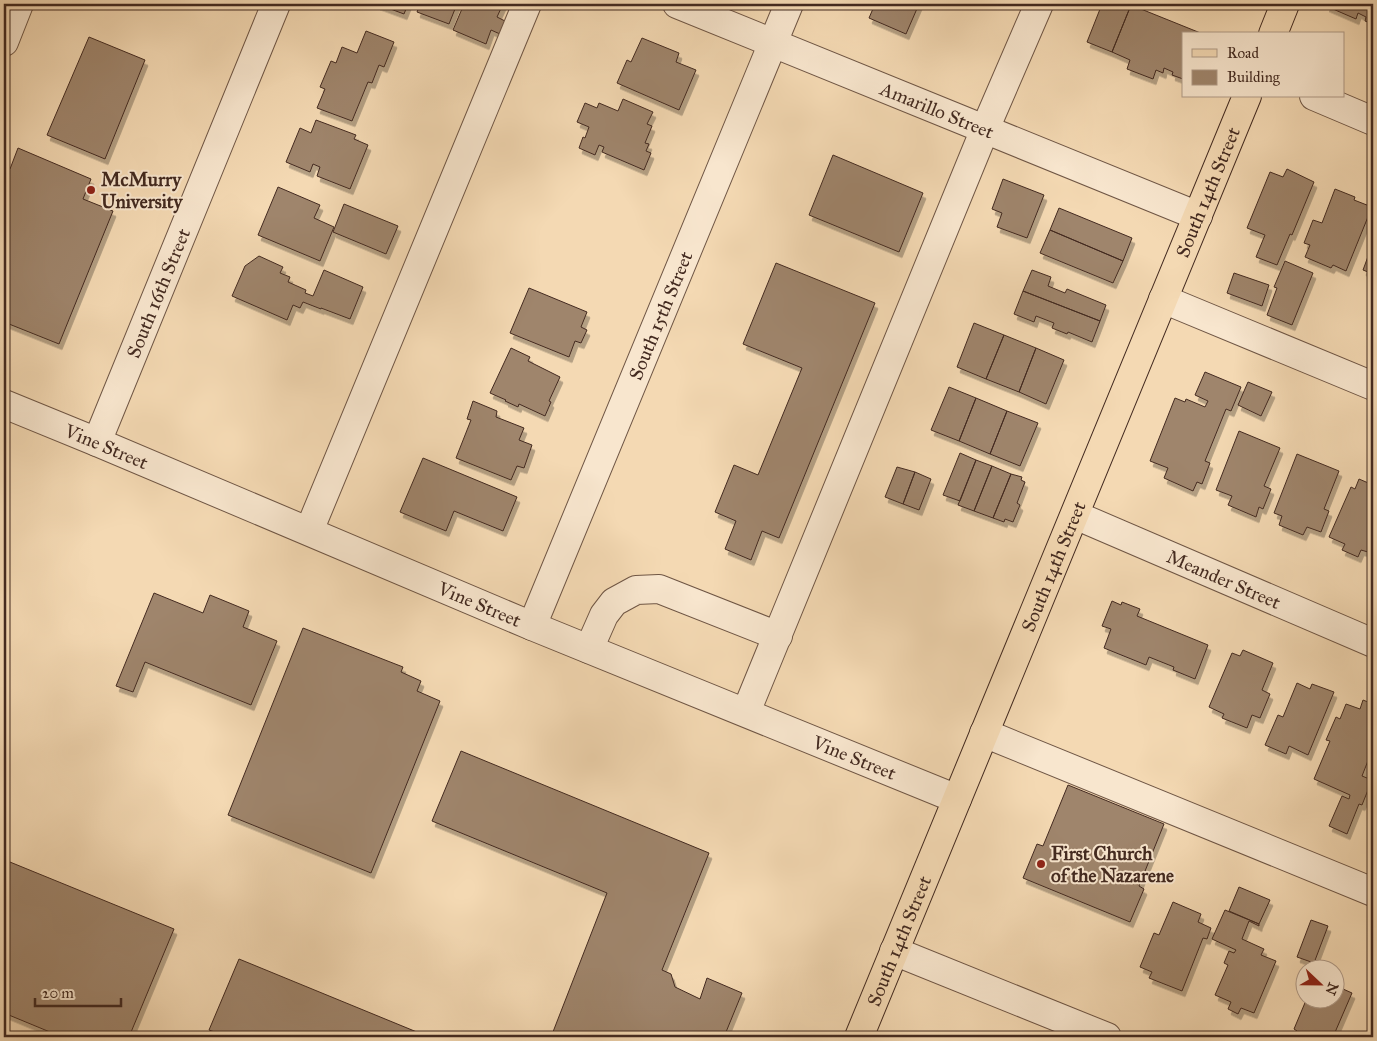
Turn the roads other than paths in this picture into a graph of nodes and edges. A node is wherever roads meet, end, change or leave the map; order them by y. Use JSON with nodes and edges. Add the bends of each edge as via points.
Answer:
{"nodes":[{"id":1,"x":19,"y":4,"type":"edge"},
{"id":2,"x":276,"y":4,"type":"edge"},
{"id":3,"x":526,"y":4,"type":"edge"},
{"id":4,"x":677,"y":4,"type":"edge"},
{"id":5,"x":789,"y":4,"type":"edge"},
{"id":6,"x":1039,"y":4,"type":"edge"},
{"id":7,"x":1285,"y":4,"type":"edge"},
{"id":8,"x":1274,"y":32,"type":"edge"},
{"id":9,"x":4,"y":42,"type":"edge"},
{"id":10,"x":773,"y":43,"type":"junction"},
{"id":11,"x":1246,"y":98,"type":"edge"},
{"id":12,"x":1319,"y":98,"type":"edge"},
{"id":13,"x":1373,"y":122,"type":"edge"},
{"id":14,"x":985,"y":129,"type":"junction"},
{"id":15,"x":1198,"y":216,"type":"junction"},
{"id":16,"x":1164,"y":299,"type":"junction"},
{"id":17,"x":1373,"y":386,"type":"edge"},
{"id":18,"x":4,"y":404,"type":"edge"},
{"id":19,"x":97,"y":442,"type":"junction"},
{"id":20,"x":1075,"y":515,"type":"junction"},
{"id":21,"x":309,"y":531,"type":"junction"},
{"id":22,"x":532,"y":626,"type":"junction"},
{"id":23,"x":778,"y":636,"type":"junction"},
{"id":24,"x":1373,"y":643,"type":"edge"},
{"id":25,"x":589,"y":649,"type":"junction"},
{"id":26,"x":746,"y":712,"type":"junction"},
{"id":27,"x":984,"y":733,"type":"junction"},
{"id":28,"x":957,"y":799,"type":"junction"},
{"id":29,"x":1373,"y":892,"type":"edge"},
{"id":30,"x":894,"y":951,"type":"junction"},
{"id":31,"x":859,"y":1037,"type":"edge"},
{"id":32,"x":1107,"y":1037,"type":"edge"}],
"edges":[{"from":1,"to":9,"type":"street"},
{"from":2,"to":19,"type":"street","name":"South 16th Street"},
{"from":3,"to":21,"type":"street"},
{"from":4,"to":10,"type":"street","name":"Amarillo Street"},
{"from":5,"to":10,"type":"street","name":"South 15th Street"},
{"from":6,"to":14,"type":"street"},
{"from":7,"to":8,"type":"main road"},
{"from":10,"to":14,"type":"street","name":"Amarillo Street"},
{"from":10,"to":22,"type":"street","name":"South 15th Street"},
{"from":11,"to":15,"type":"main road","name":"South 14th Street"},
{"from":12,"to":13,"type":"street"},
{"from":14,"to":15,"type":"street","name":"Amarillo Street"},
{"from":14,"to":23,"type":"street"},
{"from":15,"to":16,"type":"main road","name":"South 14th Street"},
{"from":16,"to":17,"type":"street"},
{"from":16,"to":20,"type":"main road","name":"South 14th Street"},
{"from":18,"to":19,"type":"street","name":"Vine Street"},
{"from":19,"to":21,"type":"street","name":"Vine Street"},
{"from":20,"to":24,"type":"street","name":"Meander Street"},
{"from":20,"to":27,"type":"main road","name":"South 14th Street"},
{"from":21,"to":22,"type":"street","name":"Vine Street"},
{"from":22,"to":25,"type":"street","name":"Vine Street"},
{"from":23,"to":25,"type":"street","via":[[659,589],[636,590],[614,602],[604,615]]},
{"from":23,"to":26,"type":"street"},
{"from":25,"to":26,"type":"street","name":"Vine Street"},
{"from":26,"to":28,"type":"street","name":"Vine Street"},
{"from":27,"to":28,"type":"main road","name":"South 14th Street"},
{"from":27,"to":29,"type":"street"},
{"from":28,"to":30,"type":"main road","name":"South 14th Street"},
{"from":30,"to":31,"type":"main road","name":"South 14th Street"},
{"from":30,"to":32,"type":"street"}]}
